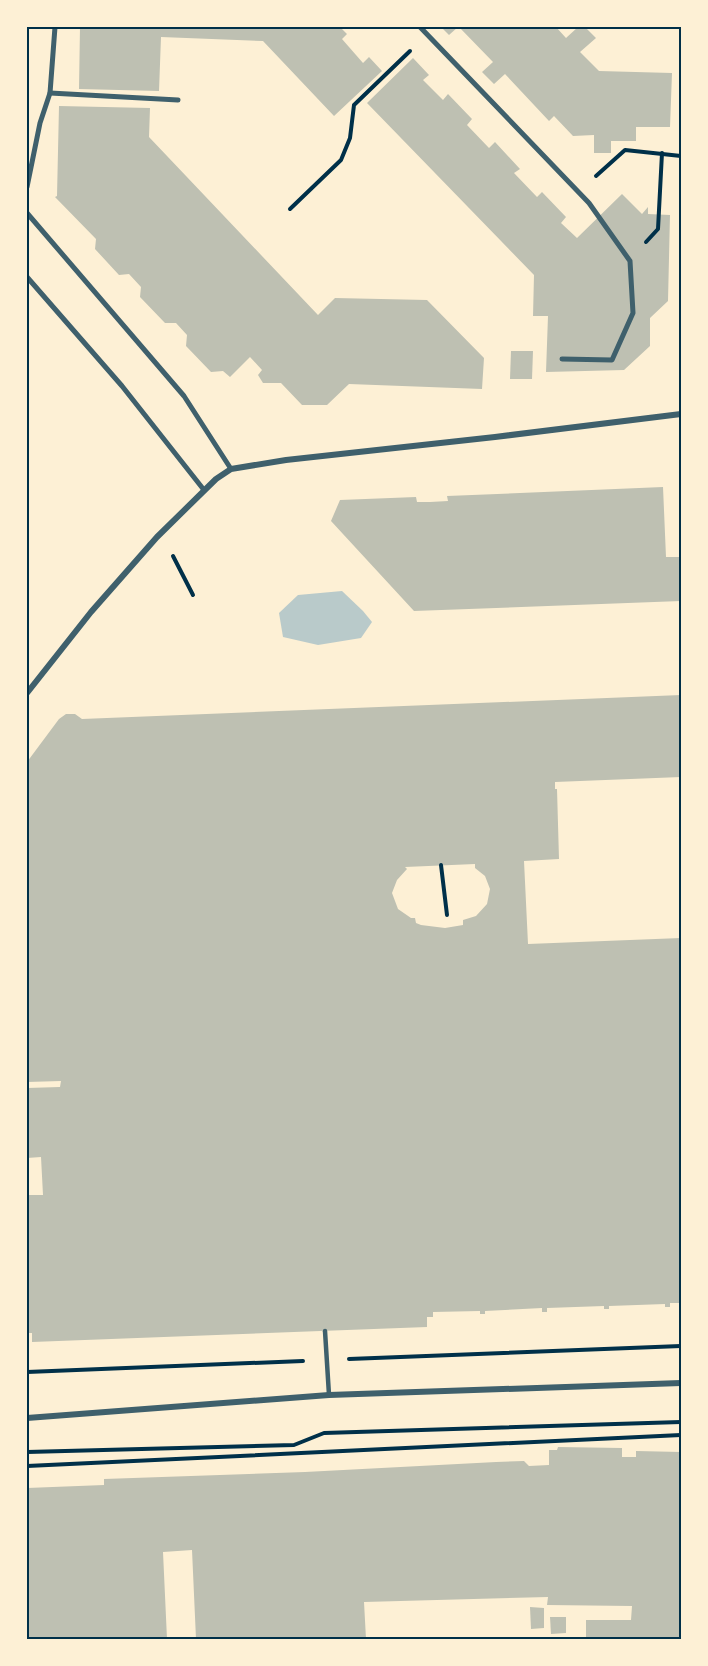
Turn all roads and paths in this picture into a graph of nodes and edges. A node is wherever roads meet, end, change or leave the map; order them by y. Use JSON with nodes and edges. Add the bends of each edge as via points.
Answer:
{"nodes":[{"id":1,"x":55,"y":27,"type":"edge"},
{"id":2,"x":420,"y":27,"type":"edge"},
{"id":3,"x":400,"y":60,"type":"dead end"},
{"id":4,"x":50,"y":93,"type":"junction"},
{"id":5,"x":178,"y":100,"type":"dead end"},
{"id":6,"x":625,"y":150,"type":"dead end"},
{"id":7,"x":662,"y":153,"type":"junction"},
{"id":8,"x":681,"y":156,"type":"edge"},
{"id":9,"x":27,"y":187,"type":"edge"},
{"id":10,"x":290,"y":209,"type":"dead end"},
{"id":11,"x":27,"y":213,"type":"edge"},
{"id":12,"x":658,"y":229,"type":"dead end"},
{"id":13,"x":27,"y":277,"type":"edge"},
{"id":14,"x":562,"y":359,"type":"dead end"},
{"id":15,"x":681,"y":414,"type":"edge"},
{"id":16,"x":231,"y":470,"type":"junction"},
{"id":17,"x":204,"y":490,"type":"junction"},
{"id":18,"x":157,"y":537,"type":"junction"},
{"id":19,"x":193,"y":596,"type":"dead end"},
{"id":20,"x":27,"y":693,"type":"edge"},
{"id":21,"x":441,"y":865,"type":"dead end"},
{"id":22,"x":447,"y":915,"type":"dead end"},
{"id":23,"x":325,"y":1331,"type":"dead end"},
{"id":24,"x":681,"y":1346,"type":"edge"},
{"id":25,"x":327,"y":1360,"type":"junction"},
{"id":26,"x":27,"y":1371,"type":"edge"},
{"id":27,"x":681,"y":1383,"type":"edge"},
{"id":28,"x":329,"y":1395,"type":"junction"},
{"id":29,"x":27,"y":1418,"type":"edge"},
{"id":30,"x":681,"y":1422,"type":"edge"},
{"id":31,"x":681,"y":1435,"type":"edge"},
{"id":32,"x":27,"y":1452,"type":"edge"},
{"id":33,"x":27,"y":1466,"type":"edge"}],
"edges":[{"from":1,"to":4,"type":"street"},
{"from":2,"to":14,"type":"street","via":[[589,203],[630,261],[633,312],[612,360]]},
{"from":3,"to":10,"type":"path","via":[[354,105],[350,138],[341,160]]},
{"from":4,"to":5,"type":"street"},
{"from":4,"to":9,"type":"street"},
{"from":6,"to":7,"type":"path"},
{"from":7,"to":8,"type":"path"},
{"from":7,"to":12,"type":"path"},
{"from":11,"to":16,"type":"street","via":[[184,396]]},
{"from":13,"to":17,"type":"street","via":[[122,386]]},
{"from":15,"to":16,"type":"street","via":[[275,461]]},
{"from":16,"to":17,"type":"street"},
{"from":17,"to":18,"type":"street"},
{"from":18,"to":19,"type":"path","via":[[175,559]]},
{"from":18,"to":20,"type":"street"},
{"from":21,"to":22,"type":"path"},
{"from":23,"to":25,"type":"lane"},
{"from":24,"to":25,"type":"path"},
{"from":25,"to":26,"type":"path"},
{"from":25,"to":28,"type":"lane"},
{"from":27,"to":28,"type":"street"},
{"from":28,"to":29,"type":"street"},
{"from":30,"to":32,"type":"path","via":[[324,1433],[294,1445]]},
{"from":31,"to":33,"type":"path"}]}
